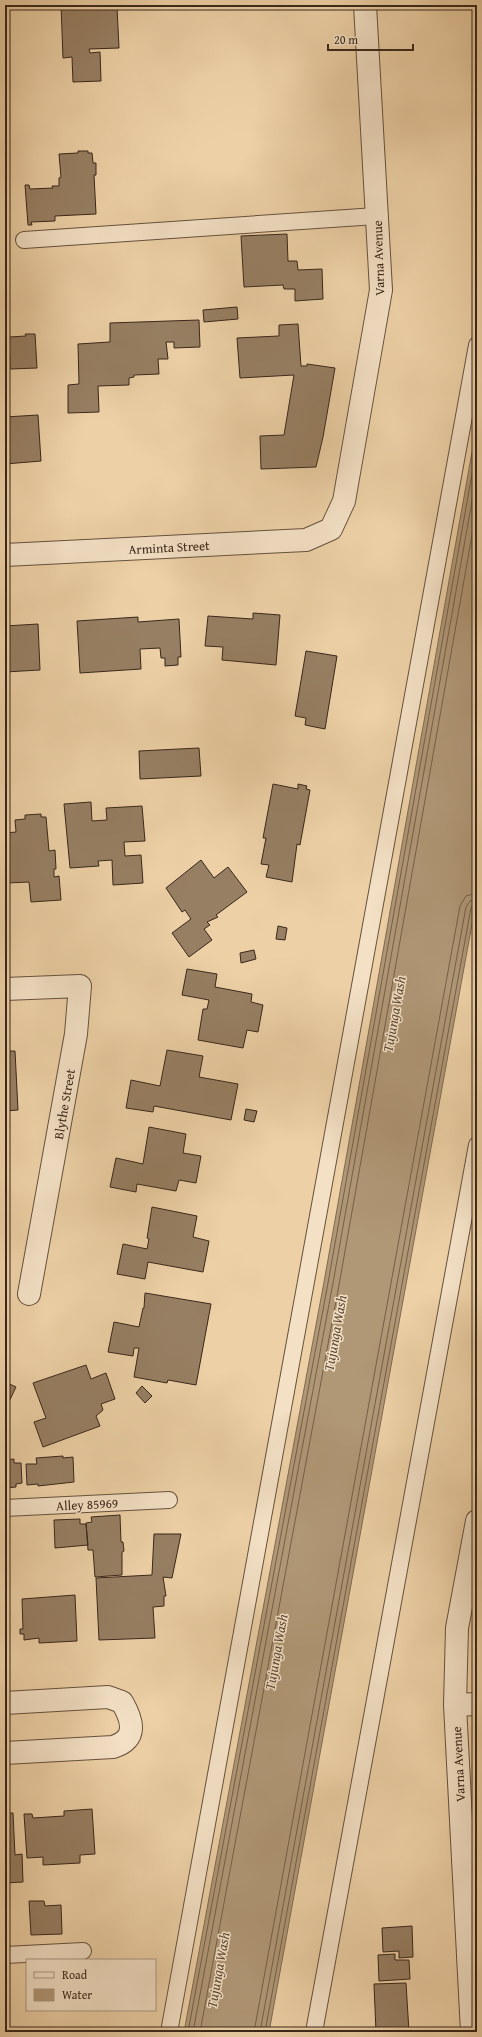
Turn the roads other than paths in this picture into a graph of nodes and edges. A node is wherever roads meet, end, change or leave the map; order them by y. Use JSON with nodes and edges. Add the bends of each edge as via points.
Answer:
{"nodes":[{"id":1,"x":365,"y":5,"type":"edge"},
{"id":2,"x":376,"y":216,"type":"junction"},
{"id":3,"x":24,"y":240,"type":"dead end"},
{"id":4,"x":477,"y":345,"type":"edge"},
{"id":5,"x":331,"y":529,"type":"joint"},
{"id":6,"x":5,"y":555,"type":"edge"},
{"id":7,"x":5,"y":989,"type":"edge"},
{"id":8,"x":477,"y":1145,"type":"edge"},
{"id":9,"x":29,"y":1294,"type":"dead end"},
{"id":10,"x":169,"y":1500,"type":"dead end"},
{"id":11,"x":5,"y":1508,"type":"edge"},
{"id":12,"x":477,"y":1521,"type":"edge"},
{"id":13,"x":5,"y":1703,"type":"edge"},
{"id":14,"x":477,"y":1704,"type":"edge"},
{"id":15,"x":455,"y":1705,"type":"junction"},
{"id":16,"x":5,"y":1753,"type":"edge"},
{"id":17,"x":83,"y":1951,"type":"dead end"},
{"id":18,"x":5,"y":1955,"type":"edge"},
{"id":19,"x":169,"y":2032,"type":"edge"},
{"id":20,"x":314,"y":2032,"type":"edge"},
{"id":21,"x":472,"y":2032,"type":"edge"}],
"edges":[{"from":1,"to":2,"type":"street","name":"Varna Avenue"},
{"from":2,"to":3,"type":"lane"},
{"from":2,"to":5,"type":"street","name":"Varna Avenue","via":[[381,290],[344,501]]},
{"from":4,"to":19,"type":"lane"},
{"from":5,"to":6,"type":"street","name":"Arminta Street","via":[[306,540]]},
{"from":7,"to":9,"type":"street","name":"Blythe Street","via":[[80,986],[76,1034]]},
{"from":8,"to":20,"type":"lane"},
{"from":10,"to":11,"type":"lane","name":"Alley 85969"},
{"from":12,"to":15,"type":"street","name":"Varna Avenue","via":[[457,1628]]},
{"from":13,"to":16,"type":"street","via":[[108,1697],[122,1702],[130,1716],[131,1734],[123,1744],[112,1747]]},
{"from":14,"to":15,"type":"street"},
{"from":15,"to":21,"type":"street","name":"Varna Avenue"},
{"from":17,"to":18,"type":"lane"}]}
